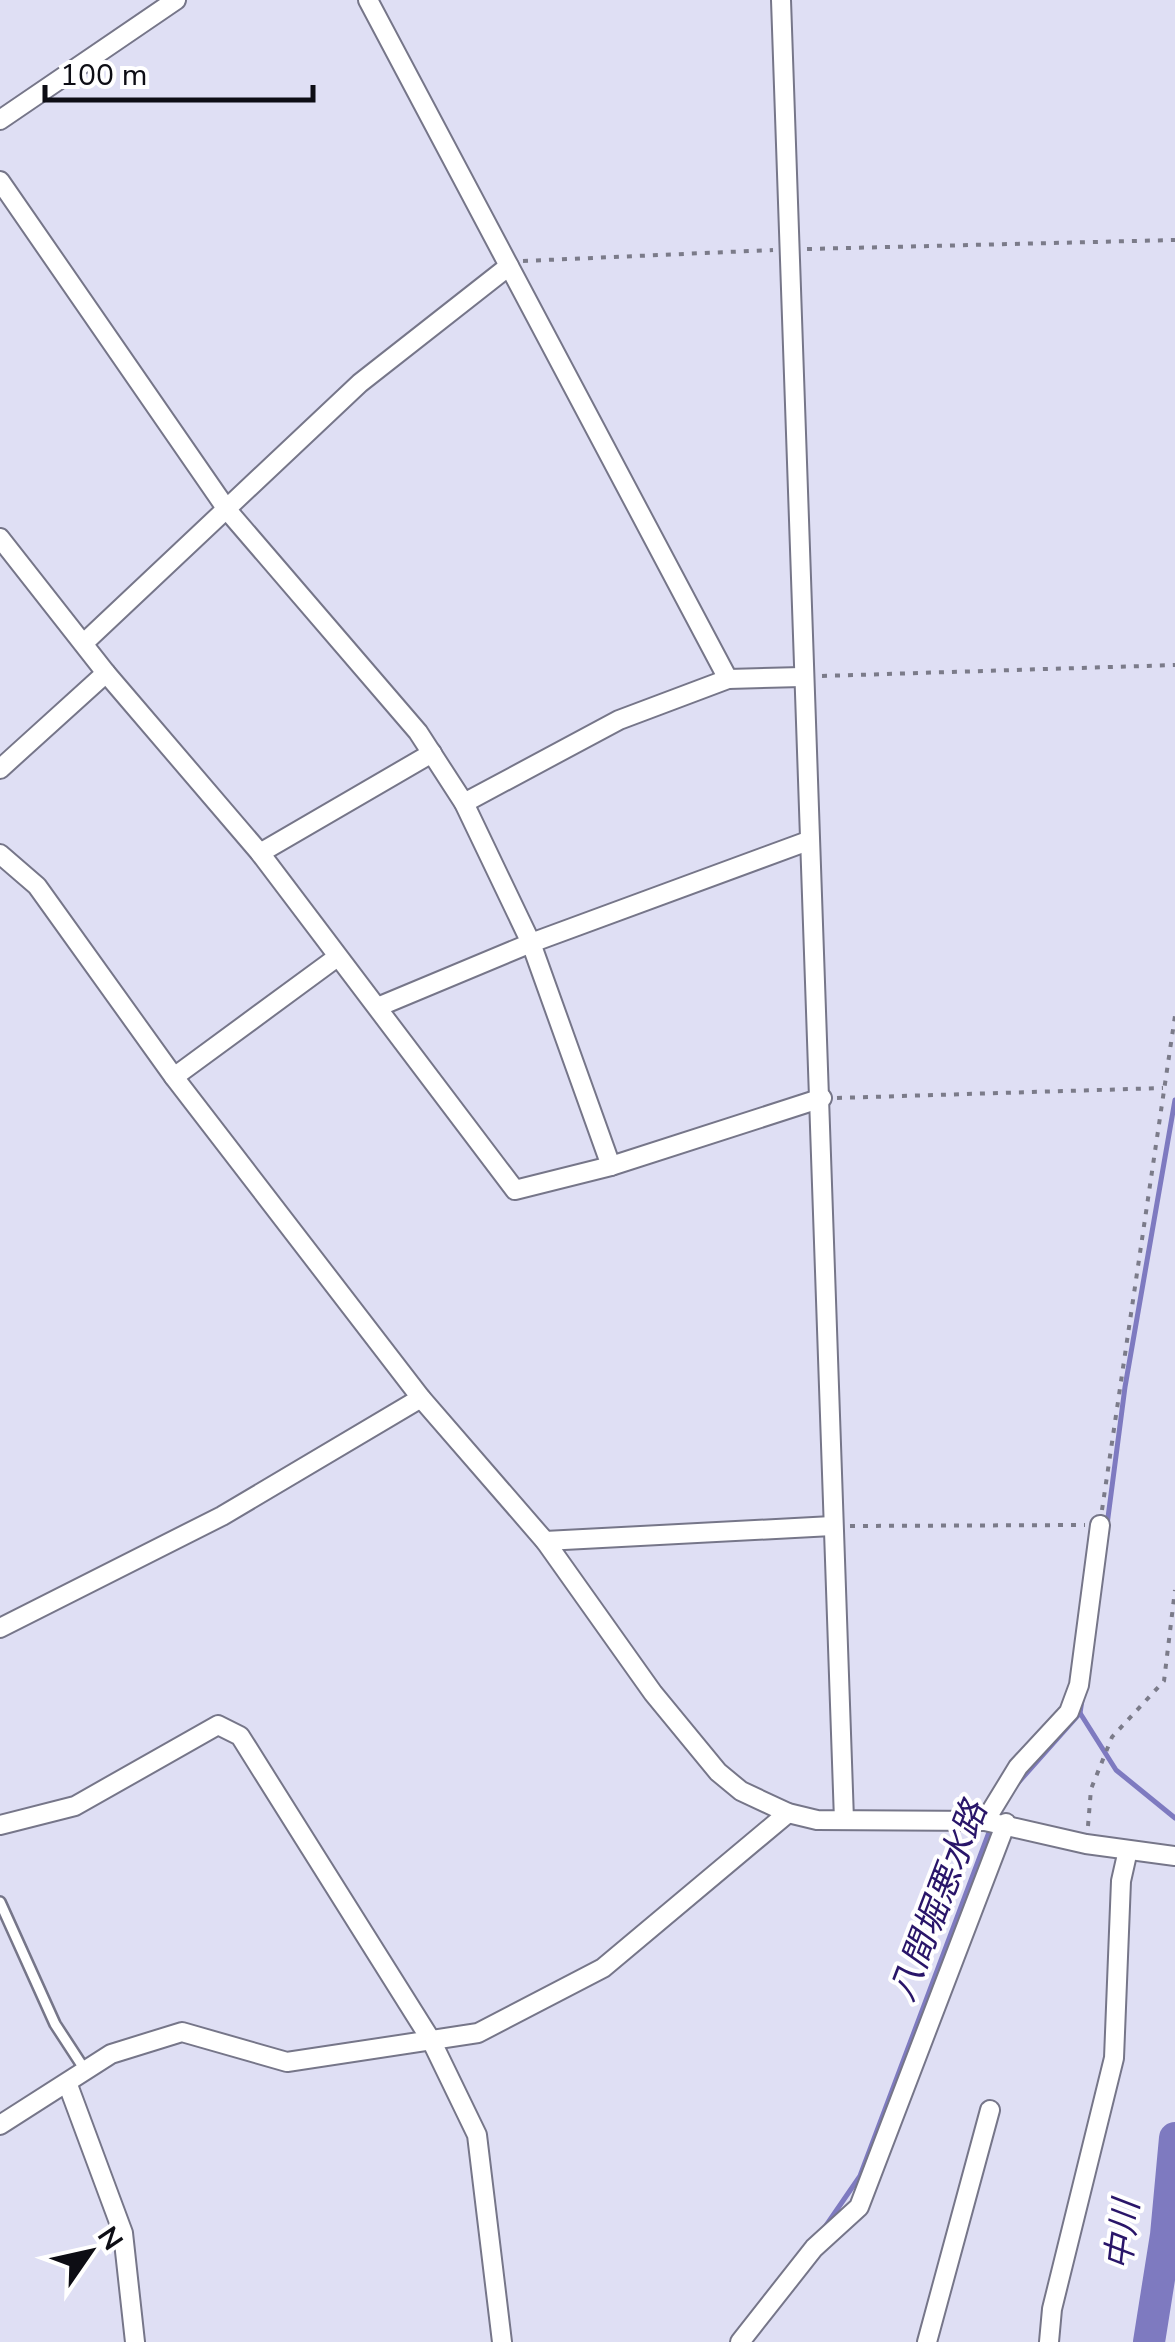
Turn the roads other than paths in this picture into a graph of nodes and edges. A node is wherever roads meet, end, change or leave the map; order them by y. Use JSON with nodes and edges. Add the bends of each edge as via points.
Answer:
{"nodes":[{"id":1,"x":176,"y":0,"type":"edge"},
{"id":2,"x":368,"y":0,"type":"edge"},
{"id":3,"x":781,"y":0,"type":"edge"},
{"id":4,"x":0,"y":120,"type":"edge"},
{"id":5,"x":0,"y":180,"type":"edge"},
{"id":6,"x":509,"y":266,"type":"junction"},
{"id":7,"x":228,"y":511,"type":"junction"},
{"id":8,"x":0,"y":538,"type":"edge"},
{"id":9,"x":85,"y":642,"type":"junction"},
{"id":10,"x":106,"y":674,"type":"junction"},
{"id":11,"x":802,"y":677,"type":"junction"},
{"id":12,"x":728,"y":679,"type":"junction"},
{"id":13,"x":432,"y":753,"type":"junction"},
{"id":14,"x":0,"y":769,"type":"edge"},
{"id":15,"x":464,"y":803,"type":"junction"},
{"id":16,"x":808,"y":841,"type":"junction"},
{"id":17,"x":260,"y":853,"type":"junction"},
{"id":18,"x":5,"y":865,"type":"edge"},
{"id":19,"x":531,"y":943,"type":"junction"},
{"id":20,"x":336,"y":958,"type":"junction"},
{"id":21,"x":380,"y":1006,"type":"junction"},
{"id":22,"x":174,"y":1077,"type":"junction"},
{"id":23,"x":822,"y":1098,"type":"junction"},
{"id":24,"x":611,"y":1166,"type":"junction"},
{"id":25,"x":421,"y":1398,"type":"junction"},
{"id":26,"x":832,"y":1526,"type":"junction"},
{"id":27,"x":1100,"y":1526,"type":"road end"},
{"id":28,"x":545,"y":1541,"type":"junction"},
{"id":29,"x":0,"y":1628,"type":"edge"},
{"id":30,"x":788,"y":1814,"type":"junction"},
{"id":31,"x":844,"y":1820,"type":"junction"},
{"id":32,"x":985,"y":1820,"type":"junction"},
{"id":33,"x":1006,"y":1823,"type":"junction"},
{"id":34,"x":0,"y":1825,"type":"edge"},
{"id":35,"x":1128,"y":1850,"type":"junction"},
{"id":36,"x":1175,"y":1856,"type":"edge"},
{"id":37,"x":0,"y":1902,"type":"edge"},
{"id":38,"x":431,"y":2040,"type":"junction"},
{"id":39,"x":85,"y":2070,"type":"junction"},
{"id":40,"x":68,"y":2084,"type":"junction"},
{"id":41,"x":990,"y":2110,"type":"dead end"},
{"id":42,"x":0,"y":2125,"type":"edge"},
{"id":43,"x":135,"y":2342,"type":"edge"},
{"id":44,"x":502,"y":2342,"type":"edge"},
{"id":45,"x":740,"y":2342,"type":"edge"},
{"id":46,"x":926,"y":2342,"type":"edge"},
{"id":47,"x":1049,"y":2342,"type":"edge"}],
"edges":[{"from":1,"to":4,"type":"street"},
{"from":2,"to":6,"type":"street"},
{"from":3,"to":11,"type":"street"},
{"from":5,"to":7,"type":"street"},
{"from":6,"to":7,"type":"street","via":[[378,368]]},
{"from":6,"to":12,"type":"street"},
{"from":7,"to":9,"type":"street"},
{"from":7,"to":13,"type":"street"},
{"from":8,"to":9,"type":"street"},
{"from":9,"to":10,"type":"street"},
{"from":10,"to":14,"type":"street"},
{"from":10,"to":17,"type":"street"},
{"from":11,"to":12,"type":"street"},
{"from":11,"to":16,"type":"street"},
{"from":12,"to":15,"type":"street","via":[[619,720]]},
{"from":13,"to":15,"type":"street"},
{"from":13,"to":17,"type":"street"},
{"from":15,"to":19,"type":"street"},
{"from":16,"to":19,"type":"street"},
{"from":16,"to":23,"type":"street"},
{"from":17,"to":20,"type":"street"},
{"from":18,"to":22,"type":"street","via":[[37,886]]},
{"from":19,"to":21,"type":"street"},
{"from":19,"to":24,"type":"street"},
{"from":20,"to":21,"type":"street"},
{"from":20,"to":22,"type":"street"},
{"from":21,"to":24,"type":"street","via":[[515,1190]]},
{"from":22,"to":25,"type":"street"},
{"from":23,"to":24,"type":"street"},
{"from":23,"to":26,"type":"street"},
{"from":25,"to":28,"type":"street"},
{"from":25,"to":29,"type":"street","via":[[222,1516]]},
{"from":26,"to":28,"type":"street"},
{"from":26,"to":31,"type":"street"},
{"from":27,"to":32,"type":"street","via":[[1079,1685],[1069,1712],[1018,1767]]},
{"from":28,"to":30,"type":"street","via":[[718,1772]]},
{"from":30,"to":31,"type":"street"},
{"from":30,"to":38,"type":"street","via":[[603,1968],[478,2033]]},
{"from":31,"to":32,"type":"street"},
{"from":32,"to":33,"type":"street"},
{"from":33,"to":35,"type":"street"},
{"from":33,"to":45,"type":"street","via":[[859,2207],[814,2248]]},
{"from":34,"to":38,"type":"street","via":[[75,1806],[218,1725],[240,1736]]},
{"from":35,"to":36,"type":"street"},
{"from":35,"to":47,"type":"street","via":[[1114,2058]]},
{"from":37,"to":39,"type":"lane","via":[[54,2024]]},
{"from":38,"to":39,"type":"street","via":[[287,2062],[182,2032],[111,2054]]},
{"from":38,"to":44,"type":"street","via":[[477,2134]]},
{"from":39,"to":40,"type":"street"},
{"from":40,"to":42,"type":"street"},
{"from":40,"to":43,"type":"street","via":[[123,2232]]},
{"from":41,"to":46,"type":"street"}]}
